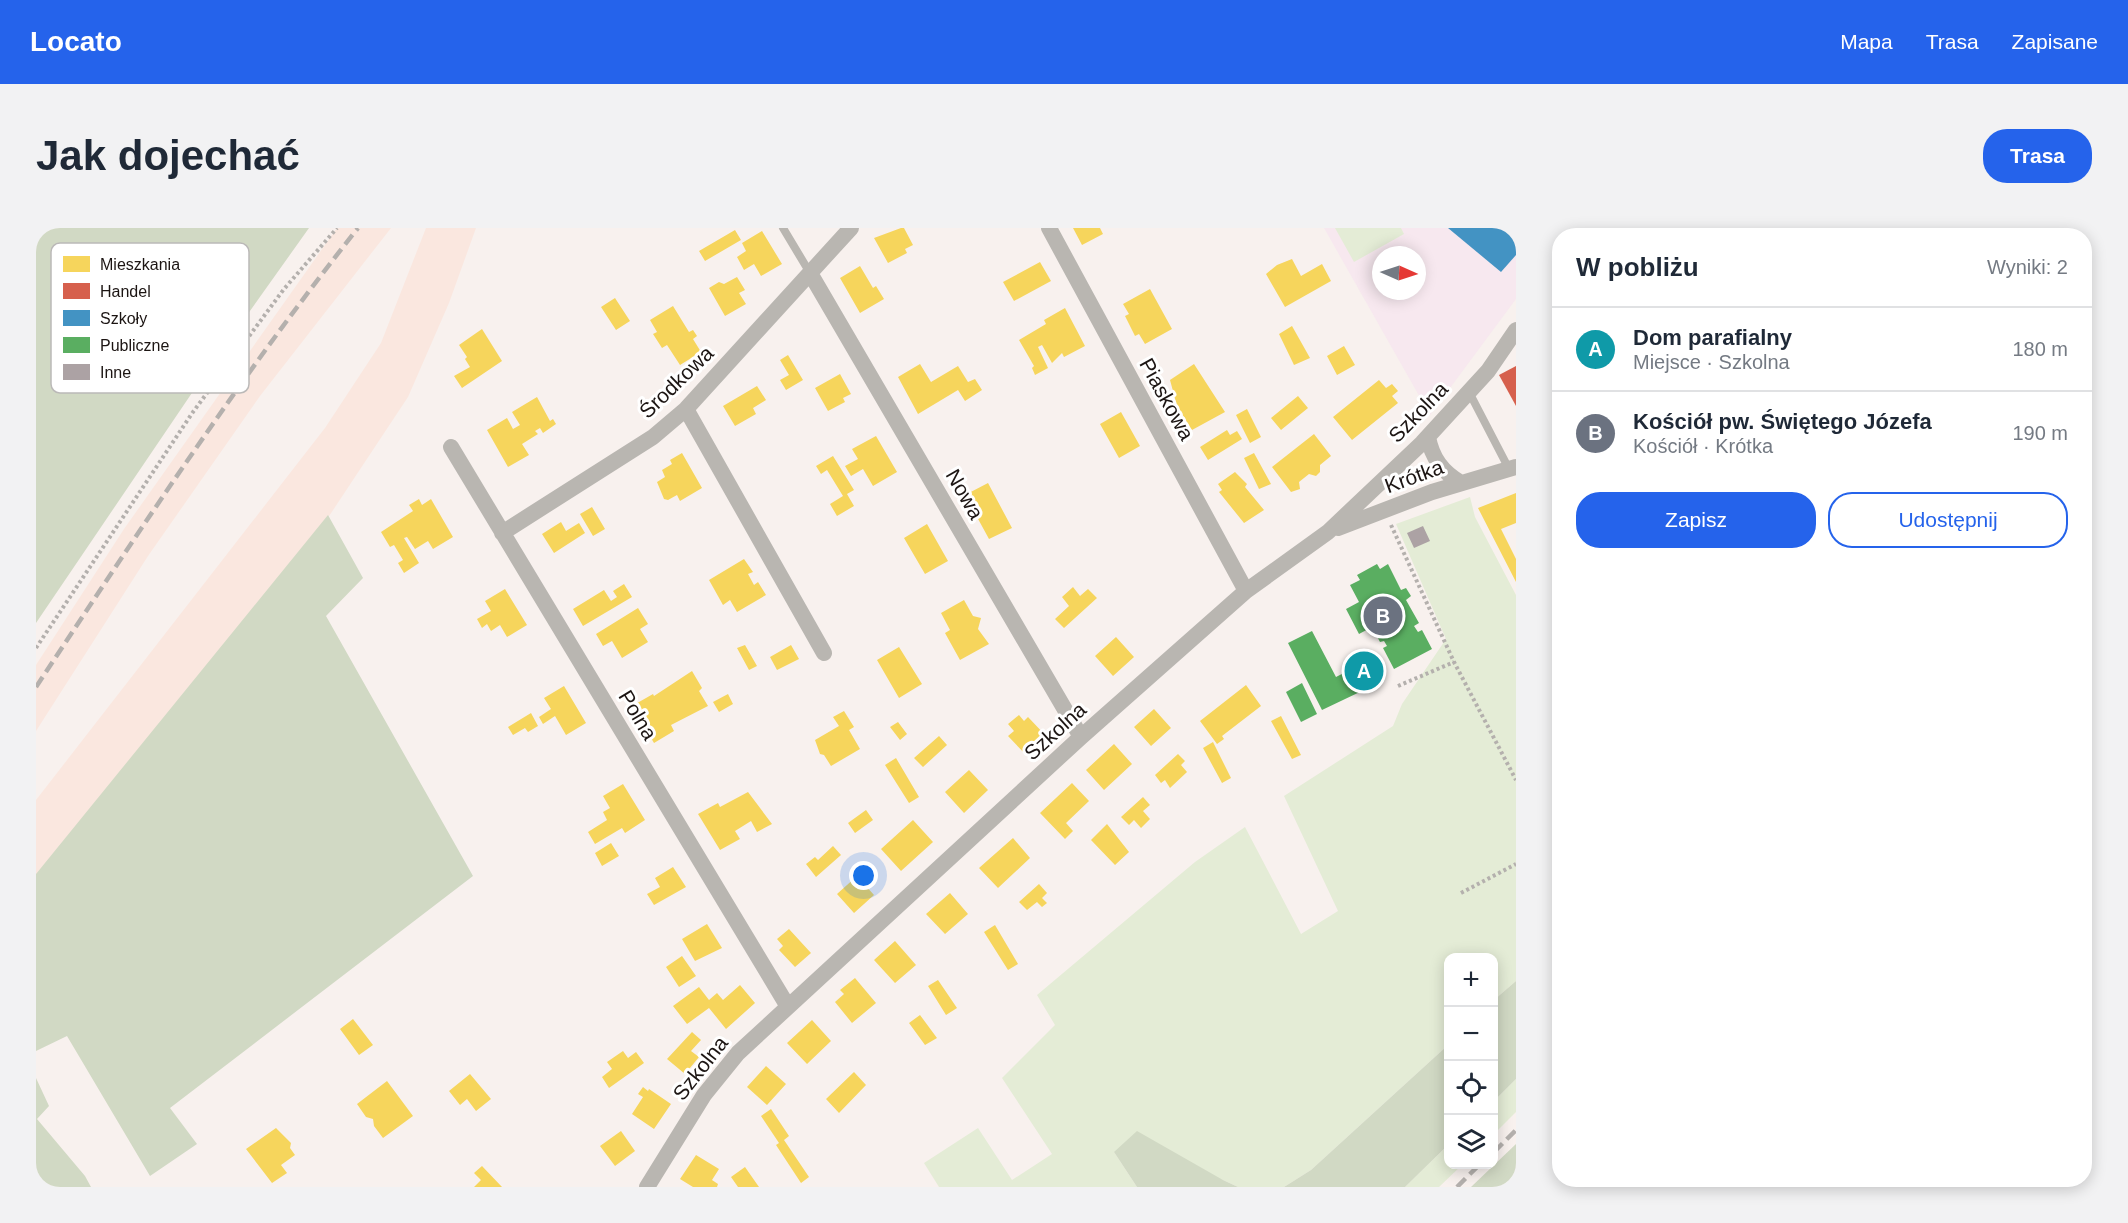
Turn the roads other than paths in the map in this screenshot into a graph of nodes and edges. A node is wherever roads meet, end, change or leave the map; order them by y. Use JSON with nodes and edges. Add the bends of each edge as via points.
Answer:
{"nodes":[{"id":1,"x":783,"y":228,"type":"edge"},
{"id":2,"x":851,"y":228,"type":"edge"},
{"id":3,"x":1049,"y":228,"type":"edge"},
{"id":4,"x":810,"y":273,"type":"junction"},
{"id":5,"x":1516,"y":330,"type":"edge"},
{"id":6,"x":1469,"y":391,"type":"junction"},
{"id":7,"x":686,"y":409,"type":"junction"},
{"id":8,"x":1428,"y":436,"type":"junction"},
{"id":9,"x":451,"y":447,"type":"dead end"},
{"id":10,"x":1513,"y":468,"type":"edge"},
{"id":11,"x":1461,"y":483,"type":"junction"},
{"id":12,"x":1328,"y":532,"type":"junction"},
{"id":13,"x":502,"y":533,"type":"junction"},
{"id":14,"x":1246,"y":591,"type":"junction"},
{"id":15,"x":824,"y":653,"type":"dead end"},
{"id":16,"x":1081,"y":737,"type":"junction"},
{"id":17,"x":787,"y":1005,"type":"junction"},
{"id":18,"x":647,"y":1187,"type":"edge"}],
"edges":[{"from":1,"to":4,"type":"lane"},
{"from":2,"to":4,"type":"street","name":"Środkowa"},
{"from":3,"to":14,"type":"street","name":"Piaskowa"},
{"from":4,"to":7,"type":"street","name":"Środkowa"},
{"from":4,"to":16,"type":"street","name":"Nowa"},
{"from":5,"to":6,"type":"street","name":"Szkolna"},
{"from":6,"to":8,"type":"street","name":"Szkolna"},
{"from":6,"to":10,"type":"lane"},
{"from":7,"to":13,"type":"street","name":"Środkowa","via":[[653,437]]},
{"from":7,"to":15,"type":"street"},
{"from":8,"to":11,"type":"street","via":[[1437,461]]},
{"from":8,"to":12,"type":"street","name":"Szkolna"},
{"from":9,"to":13,"type":"street","name":"Polna"},
{"from":10,"to":11,"type":"street","name":"Krótka"},
{"from":11,"to":12,"type":"street","name":"Krótka"},
{"from":12,"to":14,"type":"street","name":"Szkolna"},
{"from":13,"to":17,"type":"street","name":"Polna"},
{"from":14,"to":16,"type":"street","name":"Szkolna"},
{"from":16,"to":17,"type":"street","name":"Szkolna"},
{"from":17,"to":18,"type":"street","name":"Szkolna","via":[[718,1075]]}]}
